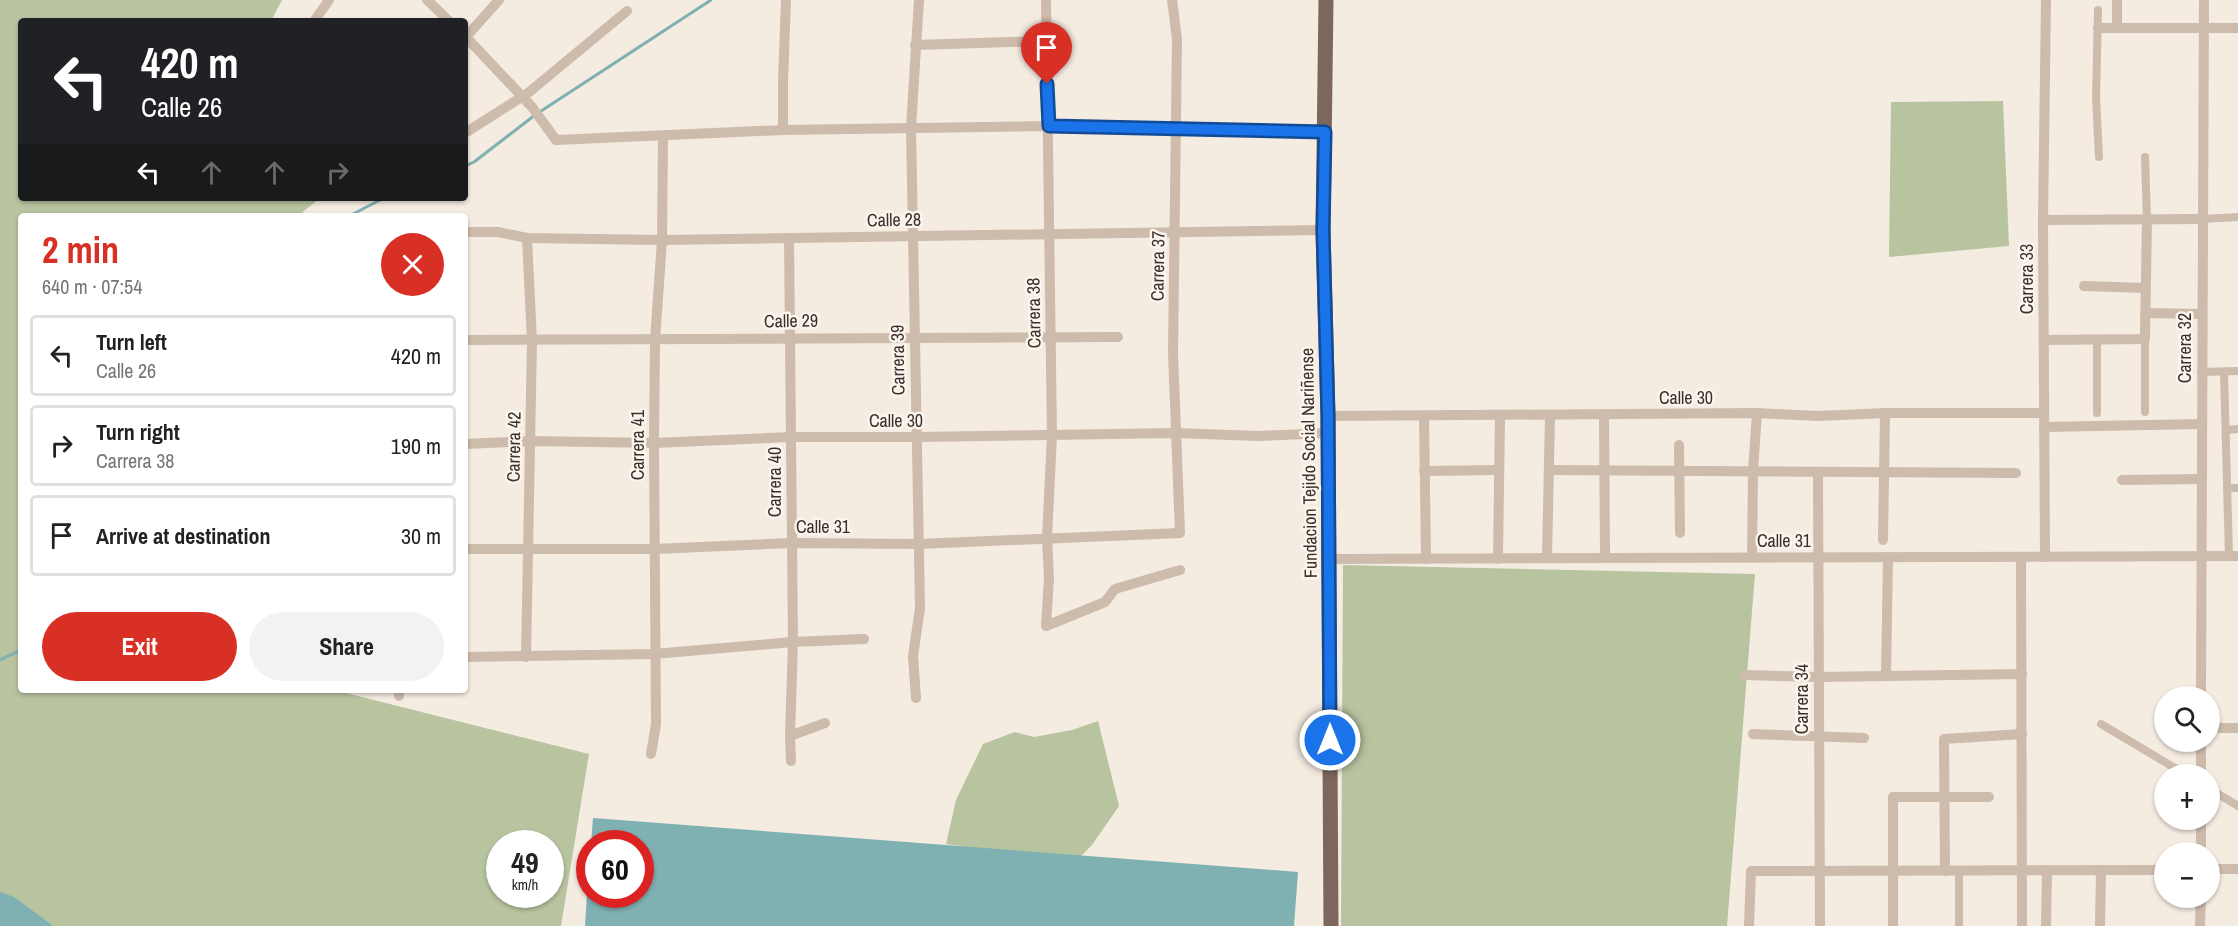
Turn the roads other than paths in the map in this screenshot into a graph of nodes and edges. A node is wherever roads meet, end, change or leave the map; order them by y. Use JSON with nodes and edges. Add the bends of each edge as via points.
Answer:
{"nodes":[{"id":1,"x":329,"y":0,"type":"edge"},
{"id":2,"x":428,"y":0,"type":"edge"},
{"id":3,"x":499,"y":0,"type":"edge"},
{"id":4,"x":786,"y":0,"type":"edge"},
{"id":5,"x":919,"y":0,"type":"edge"},
{"id":6,"x":1046,"y":0,"type":"edge"},
{"id":7,"x":1172,"y":0,"type":"edge"},
{"id":8,"x":1326,"y":0,"type":"edge"},
{"id":9,"x":2046,"y":0,"type":"edge"},
{"id":10,"x":2117,"y":0,"type":"edge"},
{"id":11,"x":2204,"y":0,"type":"edge"},
{"id":12,"x":2098,"y":10,"type":"dead end"},
{"id":13,"x":627,"y":11,"type":"dead end"},
{"id":14,"x":316,"y":18,"type":"edge"},
{"id":15,"x":446,"y":18,"type":"edge"},
{"id":16,"x":2098,"y":28,"type":"junction"},
{"id":17,"x":2117,"y":28,"type":"junction"},
{"id":18,"x":2204,"y":28,"type":"junction"},
{"id":19,"x":2238,"y":28,"type":"edge"},
{"id":20,"x":468,"y":34,"type":"edge"},
{"id":21,"x":468,"y":40,"type":"edge"},
{"id":22,"x":1046,"y":41,"type":"junction"},
{"id":23,"x":915,"y":45,"type":"junction"},
{"id":24,"x":521,"y":96,"type":"junction"},
{"id":25,"x":1049,"y":126,"type":"junction"},
{"id":26,"x":911,"y":128,"type":"junction"},
{"id":27,"x":783,"y":130,"type":"junction"},
{"id":28,"x":1177,"y":130,"type":"junction"},
{"id":29,"x":468,"y":131,"type":"edge"},
{"id":30,"x":1325,"y":132,"type":"junction"},
{"id":31,"x":663,"y":136,"type":"junction"},
{"id":32,"x":2099,"y":157,"type":"dead end"},
{"id":33,"x":2145,"y":157,"type":"dead end"},
{"id":34,"x":2238,"y":217,"type":"edge"},
{"id":35,"x":2147,"y":219,"type":"junction"},
{"id":36,"x":2202,"y":219,"type":"junction"},
{"id":37,"x":2043,"y":220,"type":"junction"},
{"id":38,"x":1323,"y":230,"type":"junction"},
{"id":39,"x":468,"y":232,"type":"edge"},
{"id":40,"x":1175,"y":232,"type":"junction"},
{"id":41,"x":1049,"y":234,"type":"junction"},
{"id":42,"x":914,"y":236,"type":"junction"},
{"id":43,"x":527,"y":238,"type":"junction"},
{"id":44,"x":789,"y":238,"type":"junction"},
{"id":45,"x":662,"y":240,"type":"junction"},
{"id":46,"x":2084,"y":286,"type":"dead end"},
{"id":47,"x":2145,"y":288,"type":"junction"},
{"id":48,"x":2145,"y":313,"type":"junction"},
{"id":49,"x":2202,"y":314,"type":"junction"},
{"id":50,"x":791,"y":337,"type":"junction"},
{"id":51,"x":1051,"y":337,"type":"junction"},
{"id":52,"x":1118,"y":337,"type":"dead end"},
{"id":53,"x":914,"y":338,"type":"junction"},
{"id":54,"x":2145,"y":339,"type":"junction"},
{"id":55,"x":468,"y":340,"type":"edge"},
{"id":56,"x":2044,"y":340,"type":"junction"},
{"id":57,"x":2097,"y":340,"type":"junction"},
{"id":58,"x":655,"y":341,"type":"junction"},
{"id":59,"x":532,"y":342,"type":"junction"},
{"id":60,"x":2238,"y":371,"type":"edge"},
{"id":61,"x":2201,"y":372,"type":"junction"},
{"id":62,"x":2224,"y":372,"type":"junction"},
{"id":63,"x":2097,"y":412,"type":"dead end"},
{"id":64,"x":2145,"y":412,"type":"dead end"},
{"id":65,"x":1757,"y":413,"type":"junction"},
{"id":66,"x":1885,"y":413,"type":"junction"},
{"id":67,"x":2044,"y":413,"type":"junction"},
{"id":68,"x":1605,"y":414,"type":"junction"},
{"id":69,"x":1424,"y":415,"type":"junction"},
{"id":70,"x":1500,"y":415,"type":"junction"},
{"id":71,"x":1328,"y":416,"type":"junction"},
{"id":72,"x":1550,"y":416,"type":"junction"},
{"id":73,"x":2202,"y":423,"type":"junction"},
{"id":74,"x":2044,"y":427,"type":"junction"},
{"id":75,"x":2226,"y":429,"type":"junction"},
{"id":76,"x":2238,"y":429,"type":"edge"},
{"id":77,"x":1176,"y":433,"type":"junction"},
{"id":78,"x":1328,"y":433,"type":"junction"},
{"id":79,"x":1052,"y":436,"type":"junction"},
{"id":80,"x":791,"y":437,"type":"junction"},
{"id":81,"x":916,"y":437,"type":"junction"},
{"id":82,"x":531,"y":441,"type":"junction"},
{"id":83,"x":654,"y":443,"type":"junction"},
{"id":84,"x":468,"y":444,"type":"edge"},
{"id":85,"x":1679,"y":446,"type":"dead end"},
{"id":86,"x":1499,"y":470,"type":"junction"},
{"id":87,"x":1549,"y":470,"type":"junction"},
{"id":88,"x":1606,"y":470,"type":"junction"},
{"id":89,"x":1424,"y":471,"type":"junction"},
{"id":90,"x":1679,"y":471,"type":"junction"},
{"id":91,"x":1753,"y":471,"type":"junction"},
{"id":92,"x":1818,"y":472,"type":"junction"},
{"id":93,"x":1885,"y":472,"type":"junction"},
{"id":94,"x":2016,"y":473,"type":"dead end"},
{"id":95,"x":2202,"y":479,"type":"junction"},
{"id":96,"x":2122,"y":480,"type":"dead end"},
{"id":97,"x":2227,"y":488,"type":"junction"},
{"id":98,"x":2238,"y":488,"type":"edge"},
{"id":99,"x":1180,"y":533,"type":"joint"},
{"id":100,"x":1680,"y":533,"type":"dead end"},
{"id":101,"x":1047,"y":538,"type":"junction"},
{"id":102,"x":1883,"y":540,"type":"dead end"},
{"id":103,"x":792,"y":543,"type":"junction"},
{"id":104,"x":919,"y":544,"type":"junction"},
{"id":105,"x":468,"y":549,"type":"edge"},
{"id":106,"x":528,"y":549,"type":"junction"},
{"id":107,"x":654,"y":549,"type":"junction"},
{"id":108,"x":2201,"y":556,"type":"junction"},
{"id":109,"x":2234,"y":556,"type":"edge"},
{"id":110,"x":2021,"y":557,"type":"junction"},
{"id":111,"x":2045,"y":557,"type":"junction"},
{"id":112,"x":1547,"y":558,"type":"junction"},
{"id":113,"x":1605,"y":558,"type":"junction"},
{"id":114,"x":1752,"y":558,"type":"junction"},
{"id":115,"x":1817,"y":558,"type":"junction"},
{"id":116,"x":1888,"y":558,"type":"junction"},
{"id":117,"x":1329,"y":559,"type":"junction"},
{"id":118,"x":1426,"y":559,"type":"junction"},
{"id":119,"x":1498,"y":559,"type":"junction"},
{"id":120,"x":1180,"y":570,"type":"dead end"},
{"id":121,"x":864,"y":639,"type":"dead end"},
{"id":122,"x":793,"y":642,"type":"junction"},
{"id":123,"x":654,"y":654,"type":"junction"},
{"id":124,"x":468,"y":657,"type":"edge"},
{"id":125,"x":526,"y":657,"type":"junction"},
{"id":126,"x":2022,"y":674,"type":"junction"},
{"id":127,"x":1744,"y":675,"type":"dead end"},
{"id":128,"x":1886,"y":676,"type":"junction"},
{"id":129,"x":1818,"y":677,"type":"junction"},
{"id":130,"x":2201,"y":686,"type":"edge"},
{"id":131,"x":916,"y":698,"type":"dead end"},
{"id":132,"x":825,"y":723,"type":"dead end"},
{"id":133,"x":2101,"y":723,"type":"dead end"},
{"id":134,"x":2220,"y":728,"type":"edge"},
{"id":135,"x":2238,"y":728,"type":"edge"},
{"id":136,"x":1753,"y":734,"type":"dead end"},
{"id":137,"x":2022,"y":734,"type":"junction"},
{"id":138,"x":790,"y":736,"type":"junction"},
{"id":139,"x":1819,"y":736,"type":"junction"},
{"id":140,"x":1864,"y":738,"type":"dead end"},
{"id":141,"x":651,"y":754,"type":"dead end"},
{"id":142,"x":792,"y":761,"type":"dead end"},
{"id":143,"x":2169,"y":764,"type":"edge"},
{"id":144,"x":2220,"y":795,"type":"edge"},
{"id":145,"x":1945,"y":797,"type":"junction"},
{"id":146,"x":1989,"y":797,"type":"dead end"},
{"id":147,"x":2238,"y":806,"type":"edge"},
{"id":148,"x":2220,"y":869,"type":"edge"},
{"id":149,"x":2238,"y":869,"type":"edge"},
{"id":150,"x":2022,"y":870,"type":"junction"},
{"id":151,"x":2047,"y":870,"type":"junction"},
{"id":152,"x":2101,"y":870,"type":"junction"},
{"id":153,"x":2154,"y":870,"type":"edge"},
{"id":154,"x":1820,"y":871,"type":"junction"},
{"id":155,"x":1894,"y":871,"type":"junction"},
{"id":156,"x":1945,"y":871,"type":"junction"},
{"id":157,"x":1959,"y":871,"type":"junction"},
{"id":158,"x":2200,"y":908,"type":"edge"},
{"id":159,"x":1331,"y":926,"type":"edge"},
{"id":160,"x":1749,"y":926,"type":"edge"},
{"id":161,"x":1820,"y":926,"type":"edge"},
{"id":162,"x":1893,"y":926,"type":"edge"},
{"id":163,"x":1959,"y":926,"type":"edge"},
{"id":164,"x":2022,"y":926,"type":"edge"},
{"id":165,"x":2046,"y":926,"type":"edge"},
{"id":166,"x":2100,"y":926,"type":"edge"},
{"id":167,"x":2200,"y":926,"type":"edge"}],
"edges":[{"from":1,"to":14,"type":"street"},
{"from":2,"to":15,"type":"street"},
{"from":3,"to":20,"type":"street"},
{"from":4,"to":27,"type":"street"},
{"from":5,"to":23,"type":"street","name":"Carrera 39"},
{"from":6,"to":22,"type":"street","name":"Carrera 38"},
{"from":7,"to":28,"type":"street","name":"Carrera 37","via":[[1177,39]]},
{"from":8,"to":30,"type":"main road","name":"Fundacion Tejido Social Nariñense"},
{"from":9,"to":37,"type":"street","name":"Carrera 33"},
{"from":10,"to":17,"type":"street"},
{"from":11,"to":18,"type":"street","name":"Carrera 32"},
{"from":12,"to":16,"type":"street"},
{"from":13,"to":24,"type":"street"},
{"from":16,"to":17,"type":"street"},
{"from":16,"to":32,"type":"street"},
{"from":17,"to":18,"type":"street"},
{"from":18,"to":19,"type":"street"},
{"from":18,"to":36,"type":"street","name":"Carrera 32"},
{"from":21,"to":24,"type":"street"},
{"from":22,"to":23,"type":"street"},
{"from":22,"to":25,"type":"street","name":"Carrera 38"},
{"from":23,"to":26,"type":"street","name":"Carrera 39"},
{"from":24,"to":29,"type":"street"},
{"from":24,"to":31,"type":"street","via":[[556,140]]},
{"from":25,"to":26,"type":"street"},
{"from":25,"to":28,"type":"street"},
{"from":25,"to":41,"type":"street","name":"Carrera 38"},
{"from":26,"to":27,"type":"street"},
{"from":26,"to":42,"type":"street","name":"Carrera 39"},
{"from":27,"to":31,"type":"street"},
{"from":28,"to":30,"type":"street"},
{"from":28,"to":40,"type":"street","name":"Carrera 37"},
{"from":30,"to":38,"type":"main road","name":"Fundacion Tejido Social Nariñense"},
{"from":31,"to":45,"type":"street","name":"Carrera 41"},
{"from":33,"to":35,"type":"street"},
{"from":34,"to":36,"type":"street"},
{"from":35,"to":36,"type":"street"},
{"from":35,"to":37,"type":"street"},
{"from":35,"to":47,"type":"street"},
{"from":36,"to":49,"type":"street","name":"Carrera 32"},
{"from":37,"to":56,"type":"street","name":"Carrera 33"},
{"from":38,"to":40,"type":"street","name":"Calle 28"},
{"from":38,"to":71,"type":"main road","name":"Fundacion Tejido Social Nariñense"},
{"from":39,"to":43,"type":"street","name":"Calle 28","via":[[498,232]]},
{"from":40,"to":41,"type":"street","name":"Calle 28"},
{"from":40,"to":77,"type":"street","name":"Carrera 37"},
{"from":41,"to":42,"type":"street","name":"Calle 28"},
{"from":41,"to":51,"type":"street","name":"Carrera 38"},
{"from":42,"to":44,"type":"street","name":"Calle 28"},
{"from":42,"to":53,"type":"street","name":"Carrera 39"},
{"from":43,"to":45,"type":"street","name":"Calle 28"},
{"from":43,"to":59,"type":"street","name":"Carrera 42"},
{"from":44,"to":45,"type":"street","name":"Calle 28"},
{"from":44,"to":50,"type":"street","name":"Carrera 40"},
{"from":45,"to":58,"type":"street","name":"Carrera 41"},
{"from":46,"to":47,"type":"street"},
{"from":47,"to":48,"type":"street"},
{"from":48,"to":49,"type":"street"},
{"from":48,"to":54,"type":"street"},
{"from":49,"to":61,"type":"street","name":"Carrera 32"},
{"from":50,"to":53,"type":"street","name":"Calle 29"},
{"from":50,"to":58,"type":"street","name":"Calle 29"},
{"from":50,"to":80,"type":"street","name":"Carrera 40"},
{"from":51,"to":52,"type":"street","name":"Calle 29"},
{"from":51,"to":53,"type":"street","name":"Calle 29"},
{"from":51,"to":79,"type":"street","name":"Carrera 38"},
{"from":53,"to":81,"type":"street","name":"Carrera 39"},
{"from":54,"to":57,"type":"street"},
{"from":54,"to":64,"type":"street"},
{"from":55,"to":59,"type":"street","name":"Calle 29"},
{"from":56,"to":57,"type":"street"},
{"from":56,"to":67,"type":"street","name":"Carrera 33"},
{"from":57,"to":63,"type":"street"},
{"from":58,"to":59,"type":"street","name":"Calle 29"},
{"from":58,"to":83,"type":"street","name":"Carrera 41"},
{"from":59,"to":82,"type":"street","name":"Carrera 42"},
{"from":60,"to":62,"type":"street"},
{"from":61,"to":62,"type":"street"},
{"from":61,"to":73,"type":"street","name":"Carrera 32"},
{"from":62,"to":75,"type":"street"},
{"from":65,"to":66,"type":"street","name":"Calle 30"},
{"from":65,"to":68,"type":"street","name":"Calle 30"},
{"from":65,"to":91,"type":"street"},
{"from":66,"to":67,"type":"street","name":"Calle 30"},
{"from":66,"to":93,"type":"street"},
{"from":67,"to":74,"type":"street","name":"Carrera 33"},
{"from":68,"to":72,"type":"street","name":"Calle 30"},
{"from":68,"to":88,"type":"street"},
{"from":69,"to":70,"type":"street","name":"Calle 30"},
{"from":69,"to":71,"type":"street","name":"Calle 30"},
{"from":69,"to":89,"type":"street"},
{"from":70,"to":72,"type":"street","name":"Calle 30"},
{"from":70,"to":86,"type":"street"},
{"from":71,"to":78,"type":"main road","name":"Fundacion Tejido Social Nariñense"},
{"from":72,"to":87,"type":"street"},
{"from":73,"to":74,"type":"street"},
{"from":73,"to":95,"type":"street","name":"Carrera 32"},
{"from":74,"to":111,"type":"street","name":"Carrera 33"},
{"from":75,"to":76,"type":"street"},
{"from":75,"to":97,"type":"street"},
{"from":77,"to":78,"type":"street","name":"Calle 30"},
{"from":77,"to":79,"type":"street","name":"Calle 30"},
{"from":77,"to":99,"type":"street","name":"Carrera 37"},
{"from":78,"to":117,"type":"main road","name":"Fundacion Tejido Social Nariñense"},
{"from":79,"to":81,"type":"street","name":"Calle 30"},
{"from":79,"to":101,"type":"street","name":"Carrera 38"},
{"from":80,"to":81,"type":"street","name":"Calle 30"},
{"from":80,"to":83,"type":"street","name":"Calle 30"},
{"from":80,"to":103,"type":"street","name":"Carrera 40"},
{"from":81,"to":104,"type":"street","name":"Carrera 39"},
{"from":82,"to":83,"type":"street","name":"Calle 30"},
{"from":82,"to":84,"type":"street","name":"Calle 30"},
{"from":82,"to":106,"type":"street","name":"Carrera 42"},
{"from":83,"to":107,"type":"street","name":"Carrera 41"},
{"from":85,"to":90,"type":"street"},
{"from":86,"to":89,"type":"street"},
{"from":86,"to":119,"type":"street"},
{"from":87,"to":88,"type":"street"},
{"from":87,"to":112,"type":"street"},
{"from":88,"to":90,"type":"street"},
{"from":88,"to":113,"type":"street"},
{"from":89,"to":118,"type":"street"},
{"from":90,"to":91,"type":"street"},
{"from":90,"to":100,"type":"street"},
{"from":91,"to":92,"type":"street"},
{"from":91,"to":114,"type":"street"},
{"from":92,"to":93,"type":"street"},
{"from":92,"to":115,"type":"street","name":"Carrera 34"},
{"from":93,"to":94,"type":"street"},
{"from":93,"to":102,"type":"street"},
{"from":95,"to":96,"type":"street"},
{"from":95,"to":108,"type":"street","name":"Carrera 32"},
{"from":97,"to":98,"type":"street"},
{"from":97,"to":109,"type":"street"},
{"from":99,"to":101,"type":"street","name":"Calle 31"},
{"from":101,"to":104,"type":"street","name":"Calle 31"},
{"from":101,"to":120,"type":"street","name":"Carrera 38","via":[[1046,626],[1105,602],[1116,590]]},
{"from":103,"to":104,"type":"street","name":"Calle 31"},
{"from":103,"to":107,"type":"street","name":"Calle 31"},
{"from":103,"to":122,"type":"street","name":"Carrera 40"},
{"from":104,"to":131,"type":"street","name":"Carrera 39","via":[[920,609],[913,656]]},
{"from":105,"to":106,"type":"street","name":"Calle 31"},
{"from":106,"to":107,"type":"street","name":"Calle 31"},
{"from":106,"to":125,"type":"street","name":"Carrera 42"},
{"from":107,"to":123,"type":"street","name":"Carrera 41"},
{"from":108,"to":109,"type":"street","name":"Calle 31"},
{"from":108,"to":111,"type":"street","name":"Calle 31"},
{"from":108,"to":130,"type":"street","name":"Carrera 32"},
{"from":110,"to":111,"type":"street","name":"Calle 31"},
{"from":110,"to":116,"type":"street","name":"Calle 31"},
{"from":110,"to":126,"type":"street"},
{"from":112,"to":113,"type":"street","name":"Calle 31"},
{"from":112,"to":119,"type":"street","name":"Calle 31"},
{"from":113,"to":114,"type":"street","name":"Calle 31"},
{"from":114,"to":115,"type":"street","name":"Calle 31"},
{"from":115,"to":116,"type":"street","name":"Calle 31"},
{"from":115,"to":129,"type":"street","name":"Carrera 34"},
{"from":116,"to":128,"type":"street"},
{"from":117,"to":118,"type":"street","name":"Calle 31"},
{"from":117,"to":159,"type":"main road","name":"Fundacion Tejido Social Nariñense"},
{"from":118,"to":119,"type":"street","name":"Calle 31"},
{"from":121,"to":122,"type":"street"},
{"from":122,"to":123,"type":"street"},
{"from":122,"to":138,"type":"street","name":"Carrera 40"},
{"from":123,"to":125,"type":"street"},
{"from":123,"to":141,"type":"street","name":"Carrera 41","via":[[656,724]]},
{"from":124,"to":125,"type":"street"},
{"from":126,"to":128,"type":"street"},
{"from":126,"to":137,"type":"street"},
{"from":127,"to":129,"type":"street"},
{"from":128,"to":129,"type":"street"},
{"from":129,"to":139,"type":"street","name":"Carrera 34"},
{"from":132,"to":138,"type":"street"},
{"from":133,"to":143,"type":"street"},
{"from":134,"to":135,"type":"street"},
{"from":136,"to":139,"type":"street"},
{"from":137,"to":145,"type":"street","via":[[1944,739]]},
{"from":137,"to":150,"type":"street"},
{"from":138,"to":142,"type":"street","name":"Carrera 40"},
{"from":139,"to":140,"type":"street"},
{"from":139,"to":154,"type":"street","name":"Carrera 34"},
{"from":144,"to":147,"type":"street"},
{"from":145,"to":146,"type":"street"},
{"from":145,"to":155,"type":"street","via":[[1893,797]]},
{"from":145,"to":156,"type":"street"},
{"from":148,"to":149,"type":"street"},
{"from":150,"to":151,"type":"street"},
{"from":150,"to":157,"type":"street"},
{"from":150,"to":164,"type":"street"},
{"from":151,"to":152,"type":"street"},
{"from":151,"to":165,"type":"street"},
{"from":152,"to":153,"type":"street"},
{"from":152,"to":166,"type":"street"},
{"from":154,"to":155,"type":"street"},
{"from":154,"to":160,"type":"street","via":[[1751,872]]},
{"from":154,"to":161,"type":"street","name":"Carrera 34"},
{"from":155,"to":156,"type":"street"},
{"from":155,"to":162,"type":"street"},
{"from":156,"to":157,"type":"street"},
{"from":157,"to":163,"type":"street"},
{"from":158,"to":167,"type":"street"}]}
